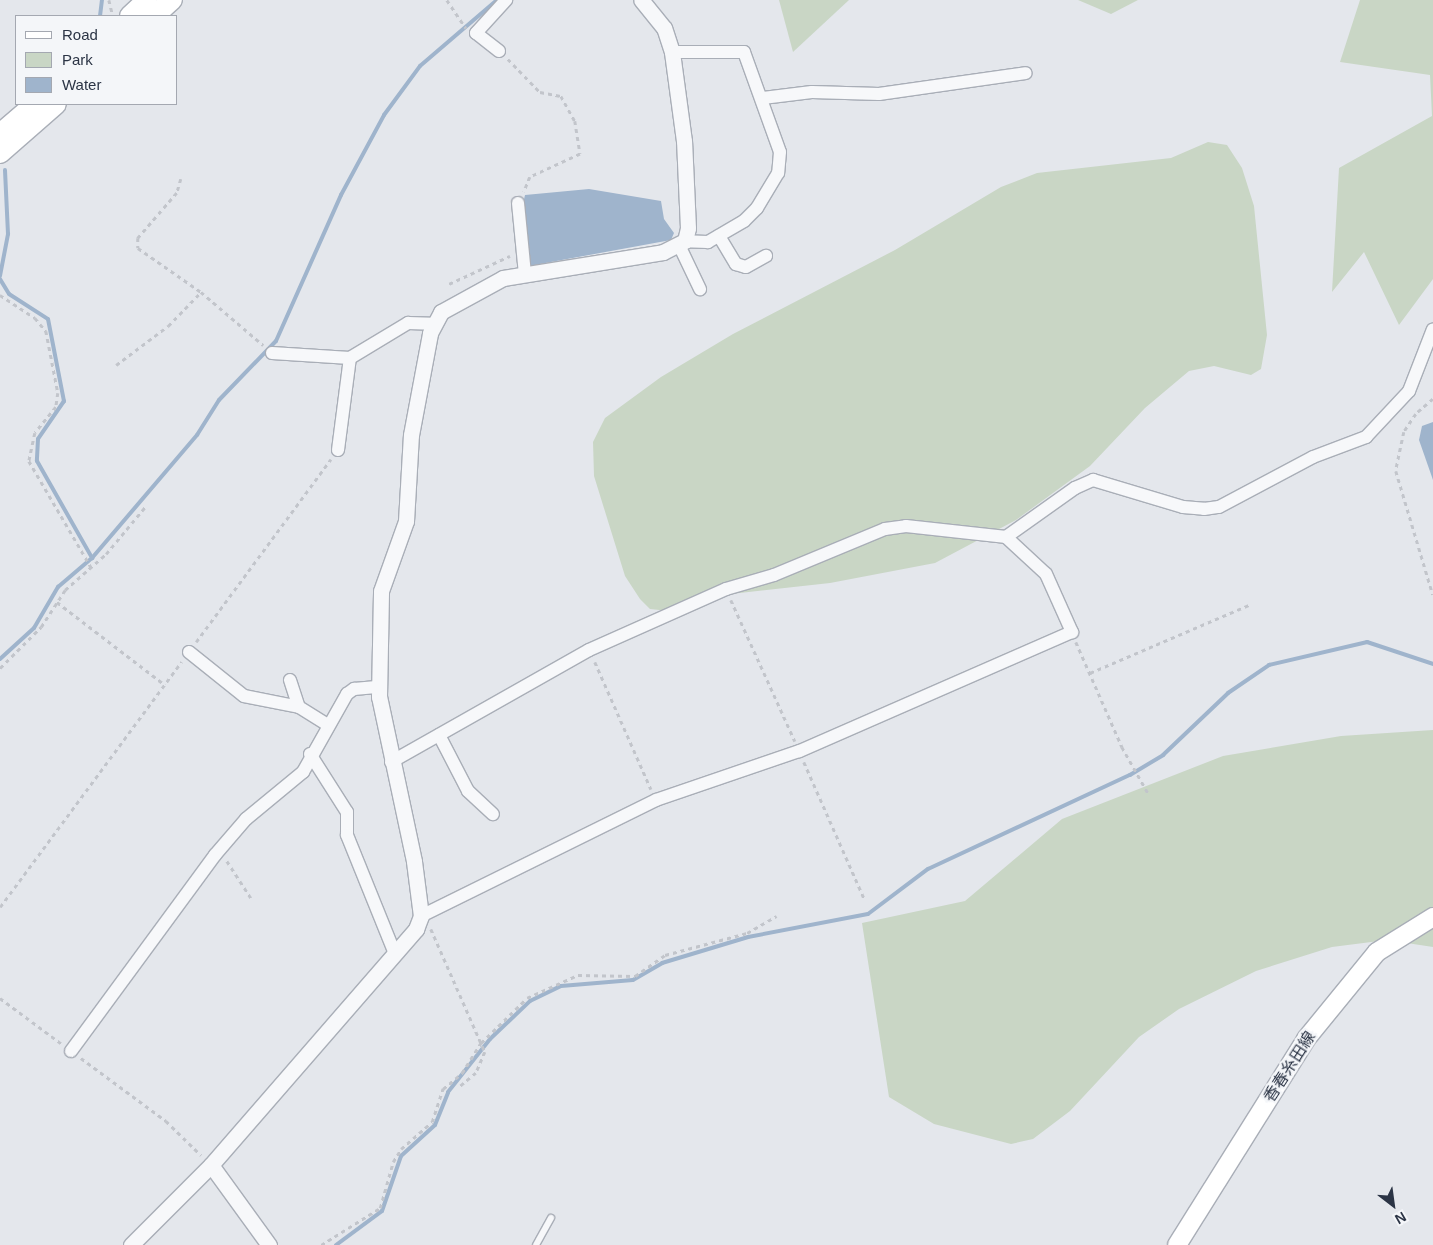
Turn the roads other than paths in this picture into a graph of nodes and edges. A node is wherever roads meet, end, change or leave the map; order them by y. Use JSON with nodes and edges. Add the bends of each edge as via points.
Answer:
{"nodes":[{"id":1,"x":147,"y":0,"type":"edge"},
{"id":2,"x":172,"y":0,"type":"edge"},
{"id":3,"x":506,"y":0,"type":"edge"},
{"id":4,"x":641,"y":0,"type":"edge"},
{"id":5,"x":131,"y":15,"type":"edge"},
{"id":6,"x":155,"y":15,"type":"edge"},
{"id":7,"x":499,"y":51,"type":"road end"},
{"id":8,"x":672,"y":52,"type":"junction"},
{"id":9,"x":1026,"y":74,"type":"dead end"},
{"id":10,"x":763,"y":98,"type":"junction"},
{"id":11,"x":34,"y":105,"type":"edge"},
{"id":12,"x":55,"y":105,"type":"edge"},
{"id":13,"x":0,"y":134,"type":"edge"},
{"id":14,"x":0,"y":153,"type":"edge"},
{"id":15,"x":519,"y":204,"type":"road end"},
{"id":16,"x":719,"y":236,"type":"junction"},
{"id":17,"x":682,"y":243,"type":"junction"},
{"id":18,"x":766,"y":256,"type":"dead end"},
{"id":19,"x":525,"y":274,"type":"junction"},
{"id":20,"x":700,"y":289,"type":"dead end"},
{"id":21,"x":432,"y":324,"type":"junction"},
{"id":22,"x":1433,"y":329,"type":"edge"},
{"id":23,"x":272,"y":353,"type":"road end"},
{"id":24,"x":350,"y":358,"type":"junction"},
{"id":25,"x":338,"y":450,"type":"road end"},
{"id":26,"x":1006,"y":537,"type":"junction"},
{"id":27,"x":188,"y":652,"type":"road end"},
{"id":28,"x":290,"y":680,"type":"dead end"},
{"id":29,"x":379,"y":687,"type":"junction"},
{"id":30,"x":299,"y":707,"type":"junction"},
{"id":31,"x":328,"y":725,"type":"junction"},
{"id":32,"x":439,"y":735,"type":"junction"},
{"id":33,"x":310,"y":754,"type":"junction"},
{"id":34,"x":390,"y":762,"type":"junction"},
{"id":35,"x":493,"y":814,"type":"dead end"},
{"id":36,"x":1433,"y":917,"type":"edge"},
{"id":37,"x":420,"y":919,"type":"junction"},
{"id":38,"x":395,"y":954,"type":"junction"},
{"id":39,"x":71,"y":1051,"type":"road end"},
{"id":40,"x":211,"y":1165,"type":"junction"},
{"id":41,"x":551,"y":1218,"type":"dead end"},
{"id":42,"x":131,"y":1245,"type":"edge"},
{"id":43,"x":269,"y":1245,"type":"edge"},
{"id":44,"x":536,"y":1245,"type":"edge"},
{"id":45,"x":1177,"y":1245,"type":"edge"}],
"edges":[{"from":1,"to":5,"type":"highway"},
{"from":2,"to":6,"type":"highway"},
{"from":3,"to":7,"type":"street","via":[[476,33]]},
{"from":4,"to":8,"type":"street","via":[[664,28]]},
{"from":8,"to":10,"type":"street","via":[[744,52]]},
{"from":8,"to":17,"type":"street","via":[[684,140],[688,228]]},
{"from":9,"to":10,"type":"street","via":[[879,94],[812,92]]},
{"from":10,"to":16,"type":"street","via":[[780,152],[778,173],[757,208]]},
{"from":11,"to":13,"type":"highway"},
{"from":12,"to":14,"type":"highway"},
{"from":15,"to":19,"type":"street"},
{"from":16,"to":17,"type":"street","via":[[708,242]]},
{"from":16,"to":18,"type":"street","via":[[736,264],[746,267]]},
{"from":17,"to":19,"type":"street","via":[[663,252]]},
{"from":17,"to":20,"type":"street"},
{"from":19,"to":21,"type":"street","via":[[503,278],[455,302]]},
{"from":21,"to":24,"type":"street","via":[[408,323]]},
{"from":21,"to":29,"type":"street","via":[[411,435],[406,522],[381,591]]},
{"from":22,"to":26,"type":"street","via":[[1409,391],[1366,437],[1313,457],[1242,496],[1204,509],[1184,507],[1093,480],[1075,488]]},
{"from":23,"to":24,"type":"street"},
{"from":24,"to":25,"type":"street"},
{"from":26,"to":32,"type":"street","via":[[906,526],[885,529],[774,575],[726,589],[590,650]]},
{"from":26,"to":37,"type":"street","via":[[1046,574],[1072,632],[799,751],[656,800]]},
{"from":27,"to":30,"type":"street","via":[[244,696]]},
{"from":28,"to":30,"type":"street"},
{"from":29,"to":31,"type":"street","via":[[360,688],[347,694]]},
{"from":29,"to":34,"type":"street"},
{"from":30,"to":31,"type":"street"},
{"from":31,"to":33,"type":"street"},
{"from":32,"to":34,"type":"street"},
{"from":32,"to":35,"type":"street","via":[[468,791]]},
{"from":33,"to":38,"type":"street","via":[[347,812],[347,835]]},
{"from":33,"to":39,"type":"street","via":[[294,783],[246,819],[220,849]]},
{"from":34,"to":37,"type":"street","via":[[414,861]]},
{"from":36,"to":45,"type":"main road","name":"香春糸田線","via":[[1377,952],[1306,1039]]},
{"from":37,"to":38,"type":"street"},
{"from":38,"to":40,"type":"street"},
{"from":40,"to":42,"type":"street"},
{"from":40,"to":43,"type":"street"},
{"from":41,"to":44,"type":"lane"}]}
